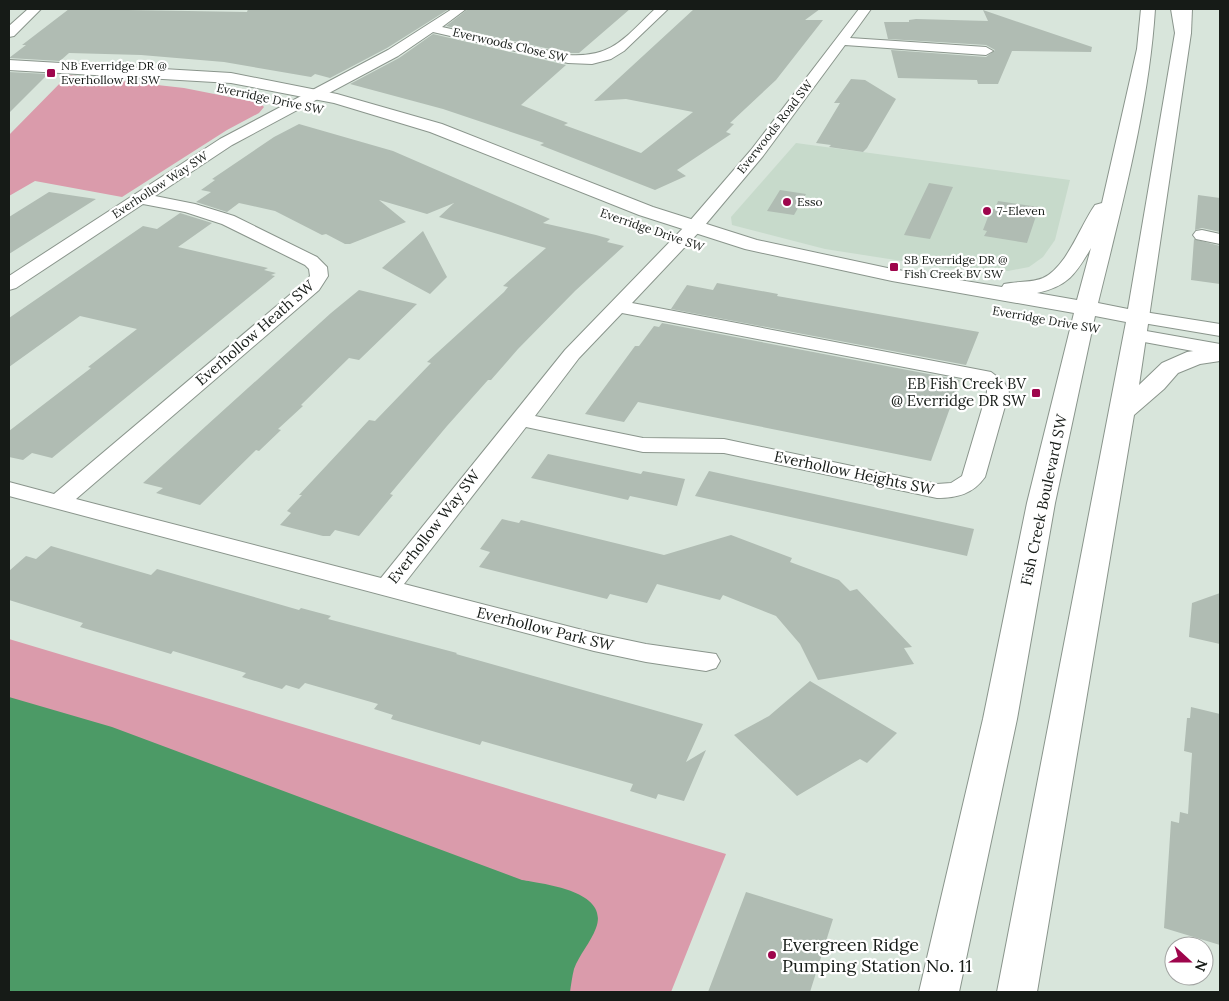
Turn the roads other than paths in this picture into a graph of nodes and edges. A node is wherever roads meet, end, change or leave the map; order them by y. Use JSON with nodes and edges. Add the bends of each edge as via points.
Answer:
{"nodes":[{"id":1,"x":35,"y":9,"type":"edge"},
{"id":2,"x":460,"y":9,"type":"edge"},
{"id":3,"x":662,"y":9,"type":"edge"},
{"id":4,"x":865,"y":9,"type":"edge"},
{"id":5,"x":1148,"y":9,"type":"edge"},
{"id":6,"x":1178,"y":9,"type":"edge"},
{"id":7,"x":1185,"y":9,"type":"edge"},
{"id":8,"x":431,"y":28,"type":"junction"},
{"id":9,"x":9,"y":33,"type":"edge"},
{"id":10,"x":1182,"y":33,"type":"junction"},
{"id":11,"x":841,"y":41,"type":"junction"},
{"id":12,"x":986,"y":51,"type":"dead end"},
{"id":13,"x":9,"y":65,"type":"edge"},
{"id":14,"x":182,"y":77,"type":"junction"},
{"id":15,"x":315,"y":94,"type":"junction"},
{"id":16,"x":297,"y":103,"type":"junction"},
{"id":17,"x":493,"y":150,"type":"junction"},
{"id":18,"x":470,"y":158,"type":"junction"},
{"id":19,"x":1117,"y":184,"type":"junction"},
{"id":20,"x":140,"y":198,"type":"junction"},
{"id":21,"x":687,"y":234,"type":"junction"},
{"id":22,"x":1202,"y":235,"type":"dead end"},
{"id":23,"x":1220,"y":239,"type":"edge"},
{"id":24,"x":938,"y":283,"type":"junction"},
{"id":25,"x":9,"y":284,"type":"edge"},
{"id":26,"x":618,"y":306,"type":"junction"},
{"id":27,"x":1084,"y":317,"type":"junction"},
{"id":28,"x":1137,"y":326,"type":"junction"},
{"id":29,"x":1220,"y":330,"type":"edge"},
{"id":30,"x":1220,"y":352,"type":"edge"},
{"id":31,"x":1122,"y":412,"type":"junction"},
{"id":32,"x":519,"y":419,"type":"junction"},
{"id":33,"x":9,"y":489,"type":"edge"},
{"id":34,"x":59,"y":502,"type":"junction"},
{"id":35,"x":387,"y":588,"type":"junction"},
{"id":36,"x":706,"y":661,"type":"dead end"},
{"id":37,"x":939,"y":992,"type":"edge"},
{"id":38,"x":1017,"y":992,"type":"edge"}],
"edges":[{"from":1,"to":9,"type":"street"},
{"from":2,"to":8,"type":"street","name":"Everwoods Close SW"},
{"from":3,"to":8,"type":"street","name":"Everwoods Close SW","via":[[614,52],[596,59],[568,59]]},
{"from":4,"to":11,"type":"street","name":"Everwoods Road SW"},
{"from":5,"to":19,"type":"main road","name":"Fish Creek Boulevard SW","via":[[1145,49]]},
{"from":6,"to":10,"type":"main road"},
{"from":7,"to":10,"type":"main road"},
{"from":8,"to":15,"type":"street","name":"Everwoods Close SW","via":[[393,53]]},
{"from":10,"to":28,"type":"main road"},
{"from":11,"to":12,"type":"street"},
{"from":11,"to":21,"type":"street","name":"Everwoods Road SW","via":[[757,153]]},
{"from":13,"to":14,"type":"main road","name":"Everridge Drive SW"},
{"from":14,"to":15,"type":"main road","name":"Everridge Drive SW","via":[[231,78]]},
{"from":14,"to":16,"type":"main road","name":"Everridge Drive SW","via":[[214,87]]},
{"from":15,"to":16,"type":"street","name":"Everhollow Way SW"},
{"from":15,"to":17,"type":"main road","name":"Everridge Drive SW","via":[[403,117]]},
{"from":16,"to":18,"type":"main road","name":"Everridge Drive SW","via":[[385,127]]},
{"from":16,"to":20,"type":"street","name":"Everhollow Way SW","via":[[226,142]]},
{"from":17,"to":18,"type":"main road"},
{"from":17,"to":21,"type":"main road","name":"Everridge Drive SW","via":[[646,211]]},
{"from":18,"to":21,"type":"main road","name":"Everridge Drive SW","via":[[612,218]]},
{"from":19,"to":24,"type":"main road","via":[[1061,276],[1046,284],[1022,289]]},
{"from":19,"to":27,"type":"main road","name":"Fish Creek Boulevard SW"},
{"from":20,"to":25,"type":"street","name":"Everhollow Way SW"},
{"from":20,"to":34,"type":"street","name":"Everhollow Heath SW","via":[[228,220],[311,261],[318,267],[319,276],[312,286]]},
{"from":21,"to":24,"type":"main road","name":"Everridge Drive SW"},
{"from":21,"to":26,"type":"street","name":"Everhollow Way SW"},
{"from":21,"to":27,"type":"main road","name":"Everridge Drive SW","via":[[734,258],[855,286]]},
{"from":22,"to":23,"type":"street"},
{"from":24,"to":27,"type":"main road","name":"Everridge Drive SW"},
{"from":26,"to":32,"type":"street","name":"Everhollow Way SW","via":[[572,354]]},
{"from":26,"to":32,"type":"street","name":"Everhollow Heights SW","via":[[984,376],[997,386],[998,392],[973,477],[959,490],[937,491],[724,446],[643,445]]},
{"from":27,"to":28,"type":"main road","name":"Everridge Drive SW"},
{"from":27,"to":37,"type":"main road","name":"Fish Creek Boulevard SW"},
{"from":28,"to":29,"type":"street"},
{"from":28,"to":30,"type":"street"},
{"from":28,"to":31,"type":"main road"},
{"from":30,"to":31,"type":"main road","via":[[1195,357],[1170,368]]},
{"from":31,"to":38,"type":"main road"},
{"from":32,"to":35,"type":"street","name":"Everhollow Way SW"},
{"from":33,"to":34,"type":"street","name":"Everhollow Way SW"},
{"from":34,"to":35,"type":"street","name":"Everhollow Way SW"},
{"from":35,"to":36,"type":"street","name":"Everhollow Park SW","via":[[594,642]]}]}
